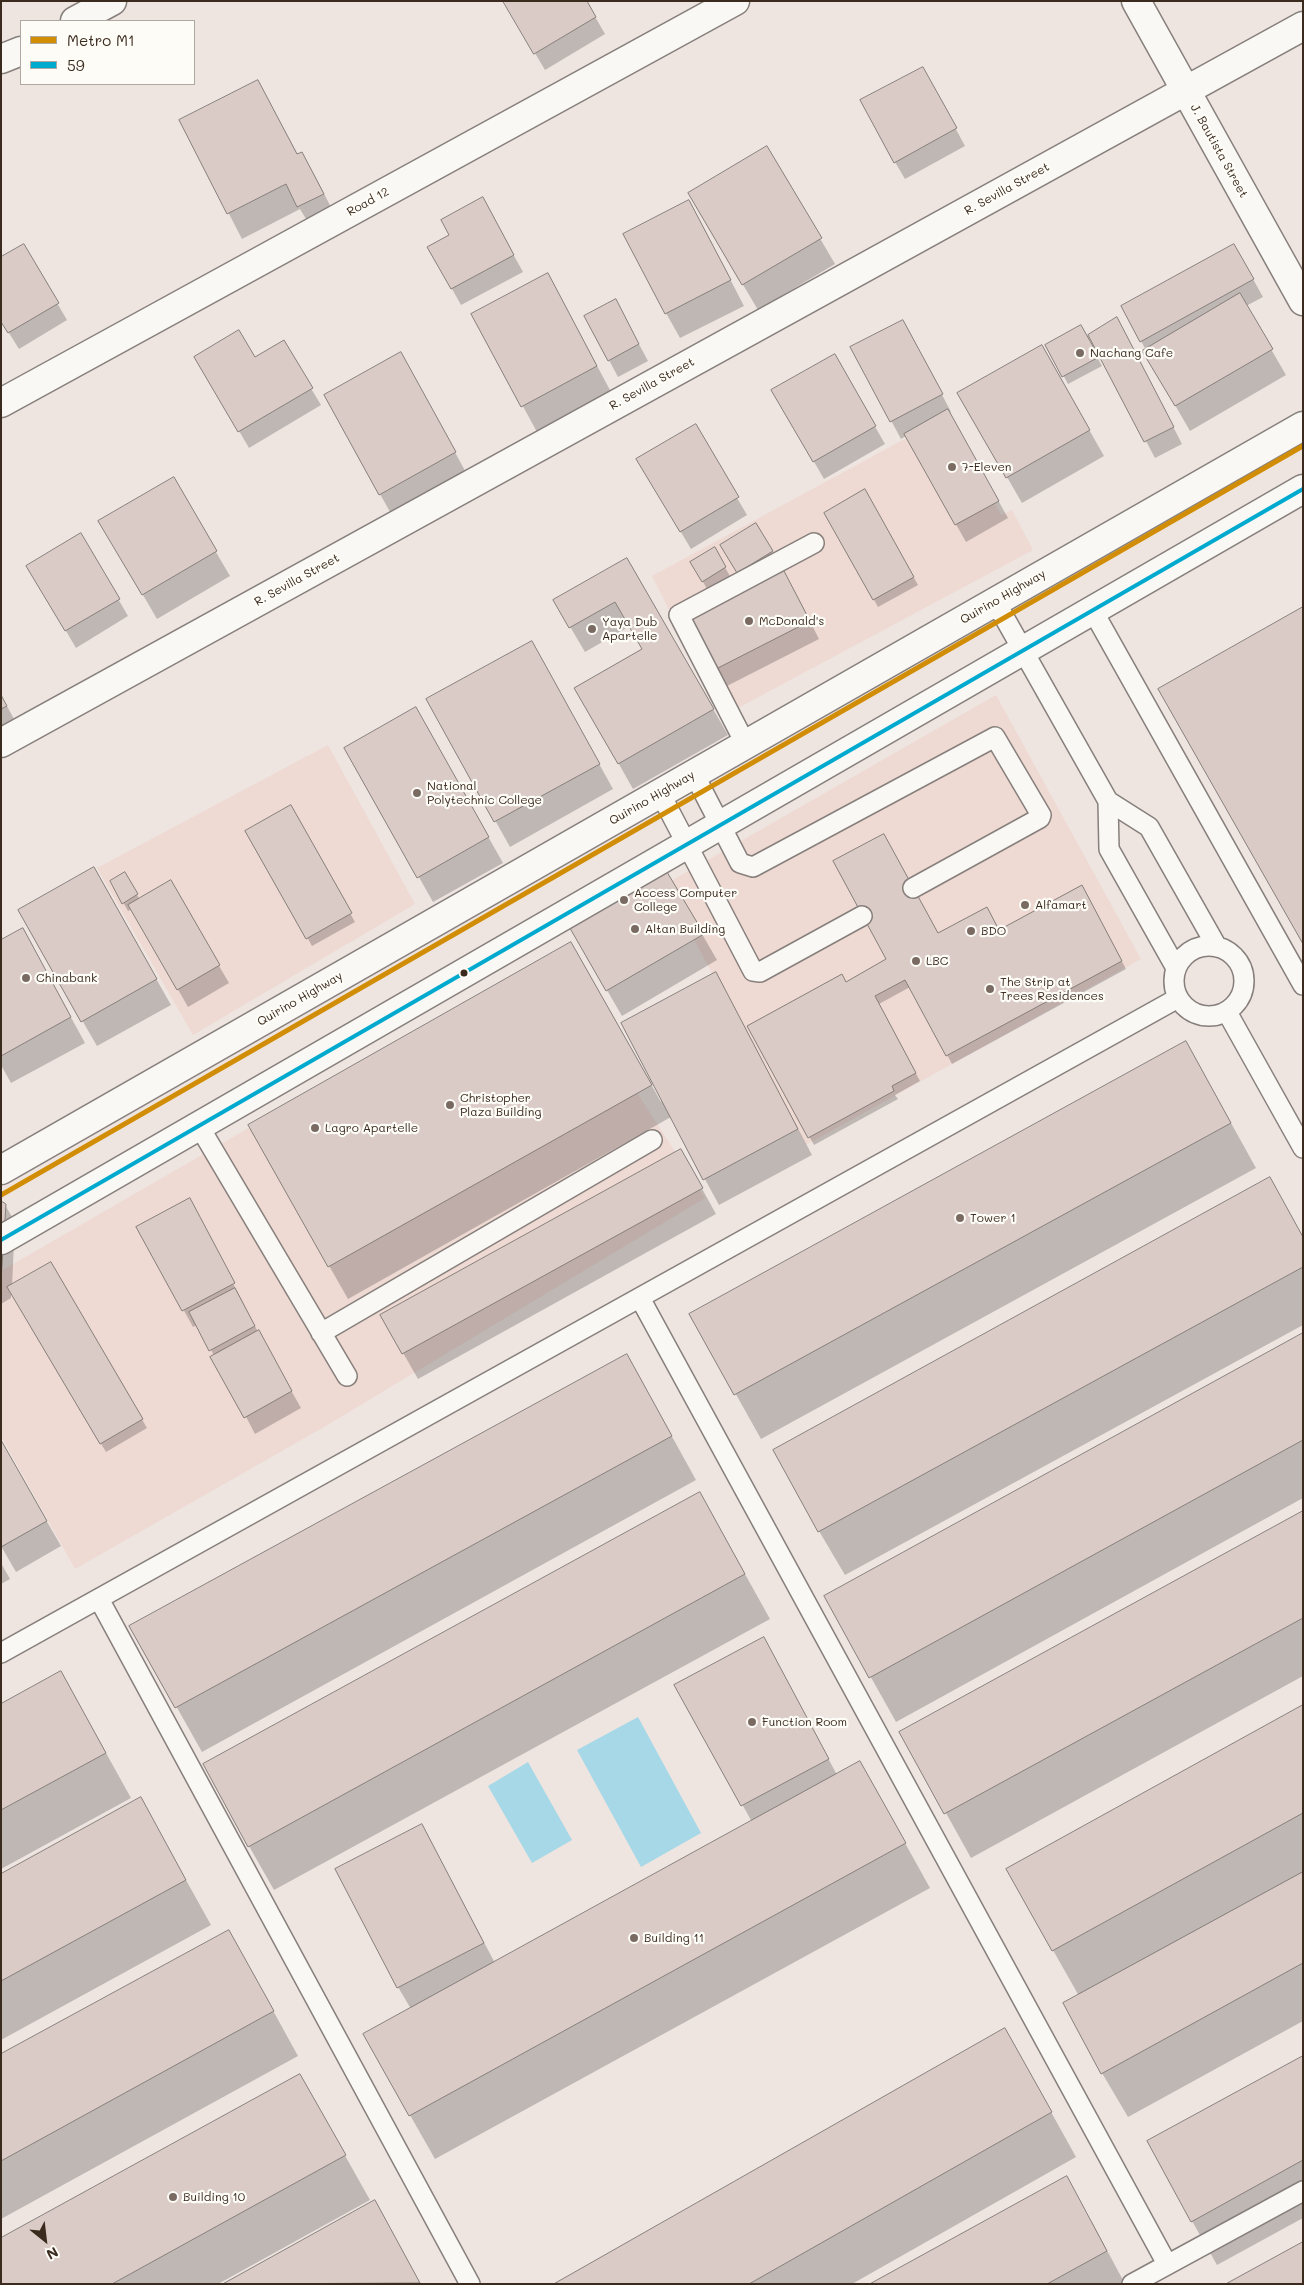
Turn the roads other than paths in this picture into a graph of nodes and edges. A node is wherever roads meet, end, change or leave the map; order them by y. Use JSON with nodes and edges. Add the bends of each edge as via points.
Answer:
{"nodes":[{"id":1,"x":112,"y":1,"type":"edge"},
{"id":2,"x":735,"y":1,"type":"edge"},
{"id":3,"x":1136,"y":1,"type":"edge"},
{"id":4,"x":77,"y":20,"type":"edge"},
{"id":5,"x":1303,"y":26,"type":"edge"},
{"id":6,"x":20,"y":51,"type":"edge"},
{"id":7,"x":1,"y":59,"type":"edge"},
{"id":8,"x":1186,"y":90,"type":"junction"},
{"id":9,"x":1303,"y":301,"type":"edge"},
{"id":10,"x":1,"y":403,"type":"edge"},
{"id":11,"x":1303,"y":426,"type":"edge"},
{"id":12,"x":1303,"y":489,"type":"edge"},
{"id":13,"x":814,"y":543,"type":"dead end"},
{"id":14,"x":995,"y":601,"type":"junction"},
{"id":15,"x":1092,"y":611,"type":"junction"},
{"id":16,"x":1023,"y":650,"type":"junction"},
{"id":17,"x":1,"y":742,"type":"edge"},
{"id":18,"x":746,"y":745,"type":"junction"},
{"id":19,"x":694,"y":774,"type":"junction"},
{"id":20,"x":660,"y":793,"type":"junction"},
{"id":21,"x":1108,"y":801,"type":"junction"},
{"id":22,"x":721,"y":824,"type":"junction"},
{"id":23,"x":687,"y":845,"type":"junction"},
{"id":24,"x":913,"y":888,"type":"dead end"},
{"id":25,"x":862,"y":916,"type":"dead end"},
{"id":26,"x":1217,"y":946,"type":"junction"},
{"id":27,"x":1176,"y":968,"type":"junction"},
{"id":28,"x":1303,"y":985,"type":"edge"},
{"id":29,"x":1178,"y":998,"type":"junction"},
{"id":30,"x":1227,"y":1012,"type":"junction"},
{"id":31,"x":199,"y":1126,"type":"junction"},
{"id":32,"x":652,"y":1140,"type":"dead end"},
{"id":33,"x":1303,"y":1148,"type":"edge"},
{"id":34,"x":1,"y":1170,"type":"edge"},
{"id":35,"x":1,"y":1240,"type":"edge"},
{"id":36,"x":640,"y":1298,"type":"junction"},
{"id":37,"x":321,"y":1333,"type":"junction"},
{"id":38,"x":347,"y":1376,"type":"dead end"},
{"id":39,"x":99,"y":1599,"type":"junction"},
{"id":40,"x":1,"y":1653,"type":"edge"},
{"id":41,"x":1303,"y":2191,"type":"edge"},
{"id":42,"x":1168,"y":2264,"type":"junction"},
{"id":43,"x":470,"y":2284,"type":"edge"},
{"id":44,"x":1132,"y":2284,"type":"edge"}],
"edges":[{"from":1,"to":4,"type":"main road"},
{"from":2,"to":10,"type":"main road","name":"Road 12"},
{"from":3,"to":8,"type":"main road","name":"J. Bautista Street"},
{"from":5,"to":8,"type":"main road","name":"R. Sevilla Street"},
{"from":6,"to":7,"type":"main road"},
{"from":8,"to":9,"type":"main road","name":"J. Bautista Street"},
{"from":8,"to":17,"type":"main road","name":"R. Sevilla Street"},
{"from":11,"to":14,"type":"main road","name":"Quirino Highway"},
{"from":12,"to":15,"type":"main road"},
{"from":13,"to":18,"type":"lane","via":[[679,615]]},
{"from":14,"to":16,"type":"lane"},
{"from":14,"to":18,"type":"main road","name":"Quirino Highway"},
{"from":15,"to":16,"type":"main road"},
{"from":15,"to":28,"type":"lane"},
{"from":16,"to":21,"type":"lane"},
{"from":16,"to":22,"type":"main road"},
{"from":18,"to":19,"type":"main road","name":"Quirino Highway"},
{"from":19,"to":20,"type":"main road","name":"Quirino Highway"},
{"from":19,"to":22,"type":"lane"},
{"from":20,"to":23,"type":"lane"},
{"from":20,"to":34,"type":"main road","name":"Quirino Highway"},
{"from":21,"to":26,"type":"lane","via":[[1149,827]]},
{"from":21,"to":27,"type":"lane","via":[[1109,849]]},
{"from":22,"to":23,"type":"main road"},
{"from":22,"to":24,"type":"lane","via":[[740,863],[753,867],[995,736],[1040,818]]},
{"from":23,"to":25,"type":"lane","via":[[756,973]]},
{"from":23,"to":31,"type":"main road"},
{"from":26,"to":27,"type":"lane","via":[[1200,947],[1185,954]]},
{"from":26,"to":30,"type":"lane","via":[[1230,952],[1239,962],[1244,976],[1243,990]]},
{"from":27,"to":29,"type":"lane","via":[[1173,983]]},
{"from":29,"to":30,"type":"lane","via":[[1199,1016]]},
{"from":29,"to":36,"type":"lane"},
{"from":30,"to":33,"type":"lane"},
{"from":31,"to":35,"type":"main road"},
{"from":31,"to":37,"type":"lane"},
{"from":32,"to":37,"type":"lane"},
{"from":36,"to":39,"type":"lane"},
{"from":36,"to":42,"type":"lane"},
{"from":37,"to":38,"type":"lane"},
{"from":39,"to":40,"type":"lane"},
{"from":39,"to":43,"type":"lane"},
{"from":41,"to":42,"type":"lane"},
{"from":42,"to":44,"type":"lane"}]}
